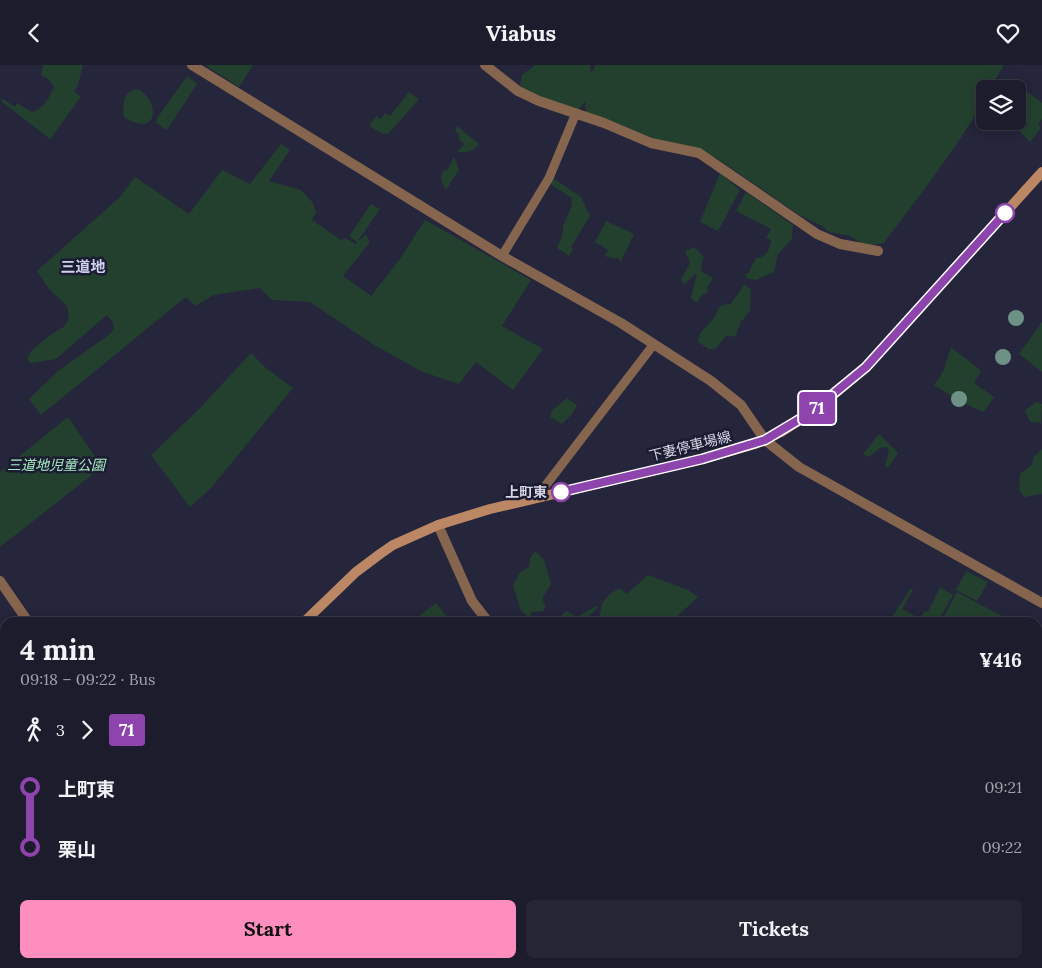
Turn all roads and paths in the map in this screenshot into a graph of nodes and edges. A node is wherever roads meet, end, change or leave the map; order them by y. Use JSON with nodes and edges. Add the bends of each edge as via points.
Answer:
{"nodes":[{"id":1,"x":192,"y":65,"type":"edge"},
{"id":2,"x":485,"y":65,"type":"edge"},
{"id":3,"x":576,"y":113,"type":"junction"},
{"id":4,"x":1042,"y":172,"type":"edge"},
{"id":5,"x":878,"y":251,"type":"dead end"},
{"id":6,"x":502,"y":255,"type":"junction"},
{"id":7,"x":654,"y":343,"type":"junction"},
{"id":8,"x":765,"y":440,"type":"junction"},
{"id":9,"x":536,"y":498,"type":"junction"},
{"id":10,"x":438,"y":525,"type":"junction"},
{"id":11,"x":0,"y":581,"type":"edge"},
{"id":12,"x":1042,"y":603,"type":"edge"},
{"id":13,"x":25,"y":617,"type":"edge"},
{"id":14,"x":309,"y":617,"type":"edge"},
{"id":15,"x":484,"y":617,"type":"edge"}],
"edges":[{"from":1,"to":6,"type":"street"},
{"from":2,"to":3,"type":"street","via":[[528,97]]},
{"from":3,"to":5,"type":"street","via":[[651,143],[699,153],[816,234],[840,244]]},
{"from":3,"to":6,"type":"lane","via":[[549,178]]},
{"from":4,"to":8,"type":"main road","name":"下妻停車場線","via":[[866,367],[810,413]]},
{"from":6,"to":7,"type":"street"},
{"from":7,"to":8,"type":"street","via":[[732,397]]},
{"from":7,"to":9,"type":"lane"},
{"from":8,"to":9,"type":"main road","name":"下妻停車場線","via":[[702,459]]},
{"from":8,"to":12,"type":"street","via":[[799,467]]},
{"from":9,"to":10,"type":"main road","name":"下妻停車場線"},
{"from":10,"to":14,"type":"main road","name":"下妻停車場線","via":[[380,554],[356,572]]},
{"from":10,"to":15,"type":"street","via":[[472,601]]},
{"from":11,"to":13,"type":"street"}]}
